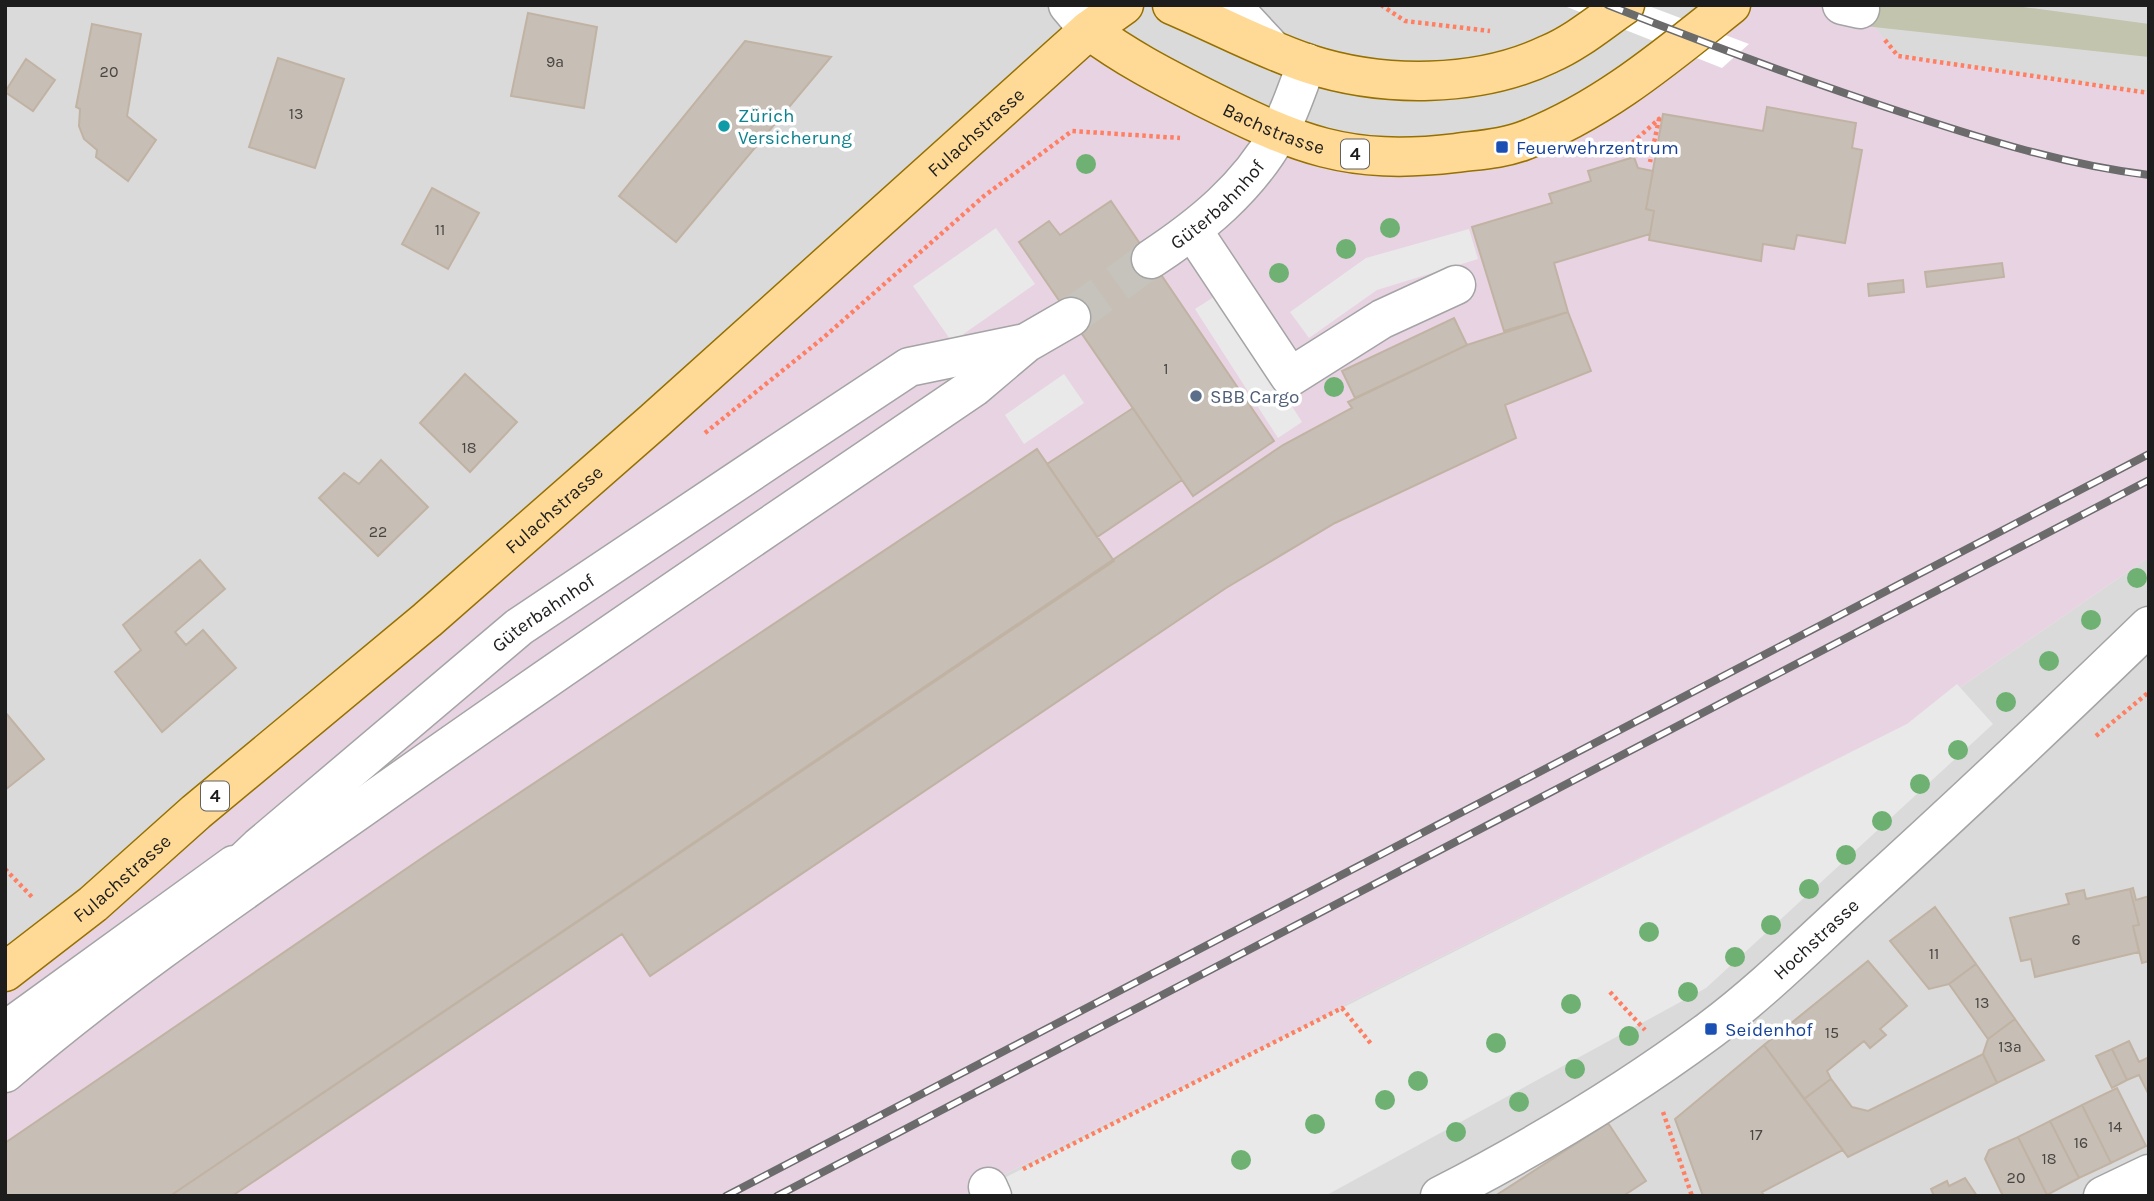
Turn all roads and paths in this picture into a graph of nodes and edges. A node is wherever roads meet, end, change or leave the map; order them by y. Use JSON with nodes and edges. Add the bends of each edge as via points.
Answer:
{"nodes":[{"id":1,"x":1124,"y":5,"type":"edge"},
{"id":2,"x":1172,"y":5,"type":"edge"},
{"id":3,"x":1231,"y":5,"type":"edge"},
{"id":4,"x":1381,"y":5,"type":"edge"},
{"id":5,"x":1625,"y":5,"type":"edge"},
{"id":6,"x":1731,"y":5,"type":"edge"},
{"id":7,"x":1851,"y":7,"type":"edge"},
{"id":8,"x":1084,"y":13,"type":"edge"},
{"id":9,"x":1501,"y":33,"type":"dead end"},
{"id":10,"x":1269,"y":46,"type":"junction"},
{"id":11,"x":1307,"y":63,"type":"junction"},
{"id":12,"x":2149,"y":93,"type":"edge"},
{"id":13,"x":1072,"y":131,"type":"dead end"},
{"id":14,"x":1278,"y":134,"type":"junction"},
{"id":15,"x":1180,"y":138,"type":"dead end"},
{"id":16,"x":1608,"y":145,"type":"dead end"},
{"id":17,"x":1650,"y":162,"type":"dead end"},
{"id":18,"x":1193,"y":231,"type":"junction"},
{"id":19,"x":1151,"y":259,"type":"tunnel mouth"},
{"id":20,"x":1456,"y":285,"type":"dead end"},
{"id":21,"x":1071,"y":317,"type":"tunnel mouth"},
{"id":22,"x":1026,"y":343,"type":"junction"},
{"id":23,"x":776,"y":455,"type":"junction"},
{"id":24,"x":585,"y":609,"type":"dead end"},
{"id":25,"x":2149,"y":626,"type":"edge"},
{"id":26,"x":519,"y":627,"type":"junction"},
{"id":27,"x":551,"y":674,"type":"junction"},
{"id":28,"x":259,"y":847,"type":"junction"},
{"id":29,"x":5,"y":869,"type":"edge"},
{"id":30,"x":32,"y":897,"type":"dead end"},
{"id":31,"x":5,"y":972,"type":"edge"},
{"id":32,"x":122,"y":979,"type":"junction"},
{"id":33,"x":1611,"y":992,"type":"dead end"},
{"id":34,"x":5,"y":1031,"type":"edge"},
{"id":35,"x":1651,"y":1037,"type":"dead end"},
{"id":36,"x":1372,"y":1045,"type":"dead end"},
{"id":37,"x":5,"y":1073,"type":"edge"},
{"id":38,"x":1660,"y":1101,"type":"dead end"},
{"id":39,"x":2149,"y":1174,"type":"edge"},
{"id":40,"x":990,"y":1191,"type":"edge"},
{"id":41,"x":1440,"y":1196,"type":"edge"},
{"id":42,"x":1692,"y":1196,"type":"edge"},
{"id":43,"x":2103,"y":1196,"type":"edge"}],
"edges":[{"from":1,"to":8,"type":"main road","number":"4"},
{"from":2,"to":10,"type":"main road"},
{"from":3,"to":10,"type":"street"},
{"from":4,"to":9,"type":"path","via":[[1405,20]]},
{"from":5,"to":11,"type":"main road","via":[[1548,55],[1473,77],[1373,77]]},
{"from":6,"to":14,"type":"main road","name":"Bachstrasse","number":"4","via":[[1594,106],[1502,147],[1424,157],[1370,157],[1319,148]]},
{"from":7,"to":12,"type":"path","via":[[1898,56]]},
{"from":8,"to":14,"type":"main road","name":"Bachstrasse","number":"4","via":[[1125,57]]},
{"from":8,"to":31,"type":"main road","name":"Fulachstrasse","number":"4","via":[[653,422],[93,904]]},
{"from":10,"to":11,"type":"main road"},
{"from":11,"to":14,"type":"street","name":"Güterbahnhof"},
{"from":13,"to":15,"type":"path"},
{"from":14,"to":18,"type":"street","name":"Güterbahnhof","via":[[1227,202]]},
{"from":16,"to":17,"type":"path","via":[[1617,155],[1627,153],[1658,120]]},
{"from":18,"to":19,"type":"street","name":"Güterbahnhof"},
{"from":18,"to":20,"type":"street","via":[[1290,377],[1382,319]]},
{"from":21,"to":22,"type":"street","name":"Güterbahnhof"},
{"from":22,"to":23,"type":"street","name":"Güterbahnhof","via":[[909,367]]},
{"from":22,"to":27,"type":"street","name":"Güterbahnhof","via":[[974,387]]},
{"from":23,"to":24,"type":"street","via":[[750,498]]},
{"from":23,"to":26,"type":"street","name":"Güterbahnhof"},
{"from":25,"to":41,"type":"street","name":"Hochstrasse","via":[[2012,759],[1711,1029],[1644,1077]]},
{"from":26,"to":27,"type":"street"},
{"from":26,"to":28,"type":"street","name":"Güterbahnhof"},
{"from":27,"to":32,"type":"street","name":"Güterbahnhof"},
{"from":28,"to":32,"type":"street","name":"Güterbahnhof"},
{"from":28,"to":34,"type":"street"},
{"from":29,"to":30,"type":"path"},
{"from":32,"to":37,"type":"street","name":"Güterbahnhof"},
{"from":33,"to":35,"type":"path"},
{"from":36,"to":40,"type":"path","via":[[1342,1008]]},
{"from":38,"to":42,"type":"path"},
{"from":39,"to":43,"type":"street"}]}
